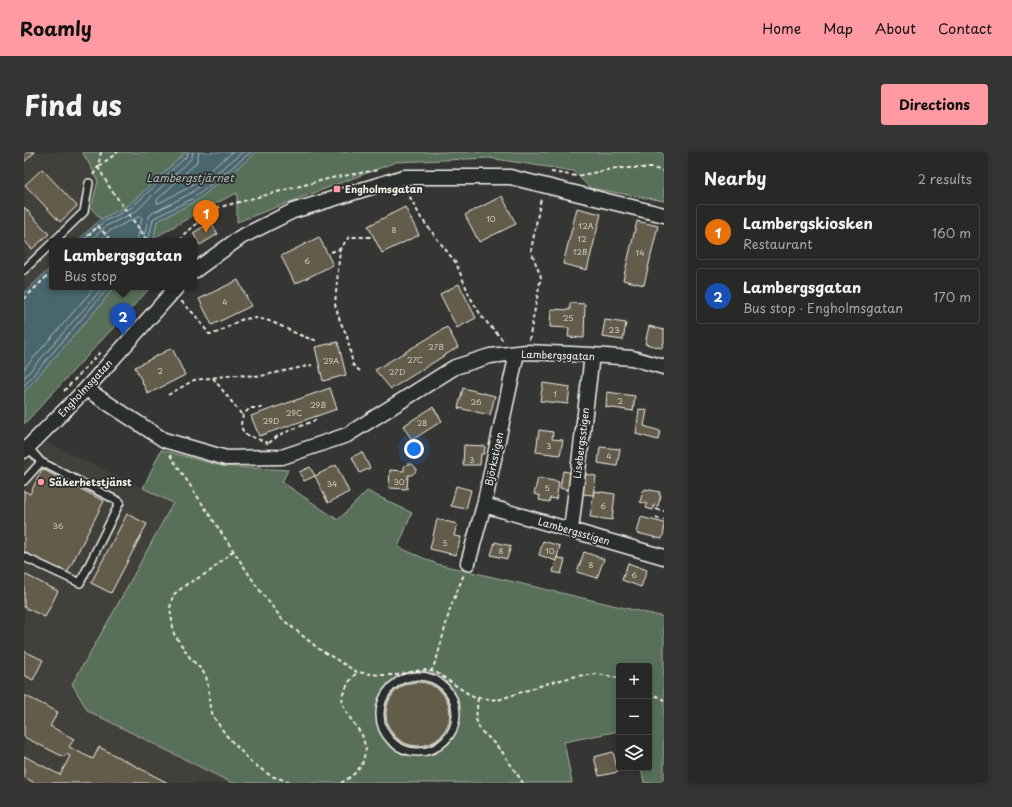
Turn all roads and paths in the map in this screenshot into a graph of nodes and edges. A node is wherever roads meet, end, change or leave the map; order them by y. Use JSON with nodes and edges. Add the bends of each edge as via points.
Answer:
{"nodes":[{"id":1,"x":101,"y":152,"type":"edge"},
{"id":2,"x":118,"y":152,"type":"edge"},
{"id":3,"x":98,"y":167,"type":"junction"},
{"id":4,"x":404,"y":177,"type":"junction"},
{"id":5,"x":89,"y":183,"type":"dead end"},
{"id":6,"x":544,"y":185,"type":"junction"},
{"id":7,"x":664,"y":215,"type":"edge"},
{"id":8,"x":57,"y":238,"type":"edge"},
{"id":9,"x":86,"y":238,"type":"edge"},
{"id":10,"x":108,"y":238,"type":"dead end"},
{"id":11,"x":146,"y":238,"type":"edge"},
{"id":12,"x":371,"y":238,"type":"dead end"},
{"id":13,"x":49,"y":246,"type":"edge"},
{"id":14,"x":340,"y":249,"type":"junction"},
{"id":15,"x":331,"y":252,"type":"dead end"},
{"id":16,"x":197,"y":269,"type":"edge"},
{"id":17,"x":24,"y":270,"type":"edge"},
{"id":18,"x":49,"y":274,"type":"edge"},
{"id":19,"x":173,"y":290,"type":"edge"},
{"id":20,"x":175,"y":290,"type":"edge"},
{"id":21,"x":24,"y":299,"type":"edge"},
{"id":22,"x":318,"y":341,"type":"dead end"},
{"id":23,"x":107,"y":344,"type":"dead end"},
{"id":24,"x":518,"y":353,"type":"junction"},
{"id":25,"x":592,"y":356,"type":"junction"},
{"id":26,"x":312,"y":365,"type":"dead end"},
{"id":27,"x":664,"y":367,"type":"edge"},
{"id":28,"x":360,"y":371,"type":"dead end"},
{"id":29,"x":213,"y":378,"type":"junction"},
{"id":30,"x":86,"y":389,"type":"junction"},
{"id":31,"x":64,"y":390,"type":"dead end"},
{"id":32,"x":168,"y":395,"type":"dead end"},
{"id":33,"x":262,"y":408,"type":"dead end"},
{"id":34,"x":243,"y":415,"type":"junction"},
{"id":35,"x":318,"y":419,"type":"dead end"},
{"id":36,"x":269,"y":443,"type":"junction"},
{"id":37,"x":26,"y":449,"type":"edge"},
{"id":38,"x":170,"y":454,"type":"dead end"},
{"id":39,"x":282,"y":456,"type":"junction"},
{"id":40,"x":41,"y":462,"type":"junction"},
{"id":41,"x":24,"y":481,"type":"edge"},
{"id":42,"x":484,"y":505,"type":"junction"},
{"id":43,"x":656,"y":509,"type":"dead end"},
{"id":44,"x":664,"y":511,"type":"edge"},
{"id":45,"x":656,"y":518,"type":"dead end"},
{"id":46,"x":664,"y":520,"type":"edge"},
{"id":47,"x":571,"y":530,"type":"junction"},
{"id":48,"x":234,"y":552,"type":"junction"},
{"id":49,"x":24,"y":557,"type":"edge"},
{"id":50,"x":664,"y":557,"type":"edge"},
{"id":51,"x":468,"y":563,"type":"joint"},
{"id":52,"x":357,"y":672,"type":"junction"},
{"id":53,"x":430,"y":674,"type":"junction"},
{"id":54,"x":616,"y":677,"type":"edge"},
{"id":55,"x":652,"y":694,"type":"edge"},
{"id":56,"x":478,"y":698,"type":"junction"},
{"id":57,"x":664,"y":700,"type":"edge"},
{"id":58,"x":294,"y":783,"type":"edge"},
{"id":59,"x":341,"y":783,"type":"edge"},
{"id":60,"x":523,"y":783,"type":"edge"}],
"edges":[{"from":1,"to":3,"type":"path"},
{"from":2,"to":3,"type":"path"},
{"from":3,"to":11,"type":"path"},
{"from":4,"to":6,"type":"street","via":[[510,177]]},
{"from":4,"to":16,"type":"street","via":[[293,211],[241,237]]},
{"from":4,"to":24,"type":"path","via":[[416,209],[456,263],[470,297],[482,317]]},
{"from":5,"to":8,"type":"lane","via":[[84,212]]},
{"from":6,"to":7,"type":"street"},
{"from":6,"to":24,"type":"path","via":[[531,251],[541,277]]},
{"from":9,"to":10,"type":"path","via":[[98,226]]},
{"from":12,"to":14,"type":"path","via":[[349,237]]},
{"from":13,"to":17,"type":"lane"},
{"from":14,"to":15,"type":"path"},
{"from":14,"to":28,"type":"path","via":[[336,311],[347,336],[354,365]]},
{"from":18,"to":21,"type":"path"},
{"from":19,"to":30,"type":"street","name":"Engholmsgatan"},
{"from":20,"to":22,"type":"path","via":[[209,334],[240,320],[257,317]]},
{"from":23,"to":31,"type":"path"},
{"from":24,"to":25,"type":"street","name":"Lambergsgatan"},
{"from":24,"to":39,"type":"street","name":"Lambergsgatan","via":[[490,356],[455,367],[347,435]]},
{"from":24,"to":42,"type":"street","name":"Björkstigen"},
{"from":25,"to":27,"type":"street","name":"Lambergsgatan","via":[[632,358]]},
{"from":25,"to":47,"type":"street","name":"Lisebergsstigen"},
{"from":26,"to":29,"type":"path","via":[[261,376],[234,375]]},
{"from":29,"to":32,"type":"path","via":[[194,380]]},
{"from":29,"to":34,"type":"path"},
{"from":30,"to":37,"type":"street","name":"Engholmsgatan"},
{"from":30,"to":39,"type":"street","name":"Lambergsgatan","via":[[164,440],[226,458]]},
{"from":33,"to":34,"type":"path","via":[[250,408]]},
{"from":34,"to":36,"type":"path","via":[[241,424],[245,434]]},
{"from":35,"to":36,"type":"path","via":[[279,435]]},
{"from":36,"to":39,"type":"path","via":[[282,446]]},
{"from":37,"to":40,"type":"lane"},
{"from":38,"to":48,"type":"path"},
{"from":40,"to":41,"type":"lane"},
{"from":40,"to":49,"type":"lane","via":[[120,502],[80,583]]},
{"from":42,"to":47,"type":"street","name":"Lambergsstigen"},
{"from":42,"to":51,"type":"street","name":"Björkstigen"},
{"from":43,"to":44,"type":"path"},
{"from":45,"to":46,"type":"path"},
{"from":47,"to":50,"type":"street","name":"Lambergsstigen"},
{"from":48,"to":52,"type":"path","via":[[282,619],[319,649]]},
{"from":48,"to":58,"type":"path","via":[[173,595],[170,608],[174,634],[206,676],[213,716],[226,735],[251,762],[271,776]]},
{"from":51,"to":53,"type":"path","via":[[450,609]]},
{"from":52,"to":53,"type":"path","via":[[379,675],[426,670]]},
{"from":52,"to":59,"type":"path","via":[[343,694],[342,703],[362,735],[366,749],[362,765]]},
{"from":53,"to":53,"type":"lane","via":[[399,680],[391,686],[381,703],[380,723],[384,732],[390,741],[407,751],[427,751],[436,748],[451,734],[454,725],[456,715],[452,696],[446,687]]},
{"from":53,"to":56,"type":"path","via":[[441,676]]},
{"from":54,"to":56,"type":"path","via":[[598,674],[576,676],[498,700]]},
{"from":55,"to":57,"type":"path"},
{"from":56,"to":60,"type":"path","via":[[476,719],[480,730],[502,753]]}]}
